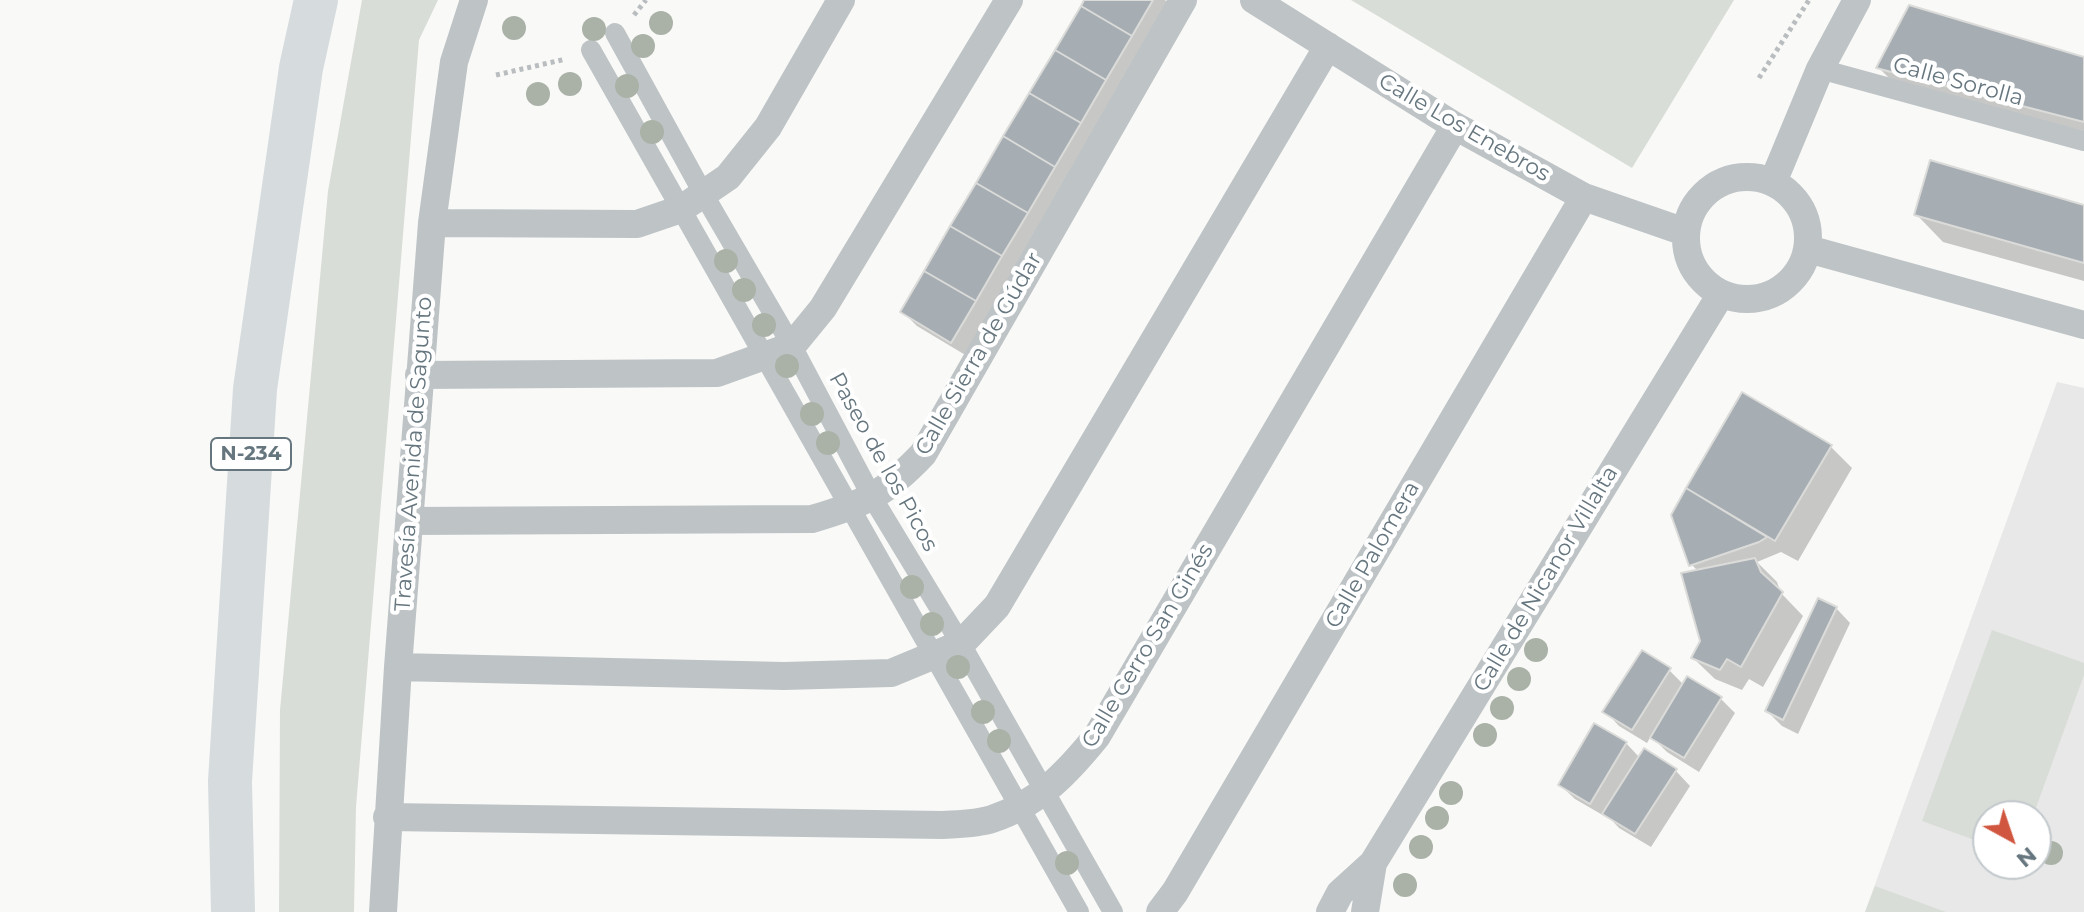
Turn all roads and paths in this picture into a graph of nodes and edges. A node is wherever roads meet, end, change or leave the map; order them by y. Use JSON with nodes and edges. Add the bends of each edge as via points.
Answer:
{"nodes":[{"id":1,"x":316,"y":0,"type":"edge"},
{"id":2,"x":474,"y":0,"type":"edge"},
{"id":3,"x":841,"y":0,"type":"edge"},
{"id":4,"x":1009,"y":0,"type":"edge"},
{"id":5,"x":1183,"y":0,"type":"edge"},
{"id":6,"x":1254,"y":0,"type":"edge"},
{"id":7,"x":1809,"y":0,"type":"edge"},
{"id":8,"x":1857,"y":0,"type":"edge"},
{"id":9,"x":615,"y":33,"type":"dead end"},
{"id":10,"x":1328,"y":46,"type":"junction"},
{"id":11,"x":591,"y":50,"type":"dead end"},
{"id":12,"x":1820,"y":69,"type":"junction"},
{"id":13,"x":1759,"y":78,"type":"dead end"},
{"id":14,"x":1455,"y":126,"type":"junction"},
{"id":15,"x":2084,"y":141,"type":"edge"},
{"id":16,"x":1773,"y":182,"type":"junction"},
{"id":17,"x":1584,"y":197,"type":"junction"},
{"id":18,"x":692,"y":202,"type":"junction"},
{"id":19,"x":432,"y":223,"type":"junction"},
{"id":20,"x":1685,"y":232,"type":"junction"},
{"id":21,"x":1808,"y":249,"type":"junction"},
{"id":22,"x":1721,"y":294,"type":"junction"},
{"id":23,"x":2084,"y":325,"type":"edge"},
{"id":24,"x":792,"y":346,"type":"junction"},
{"id":25,"x":764,"y":356,"type":"junction"},
{"id":26,"x":419,"y":375,"type":"junction"},
{"id":27,"x":861,"y":503,"type":"junction"},
{"id":28,"x":409,"y":521,"type":"junction"},
{"id":29,"x":948,"y":649,"type":"junction"},
{"id":30,"x":398,"y":667,"type":"junction"},
{"id":31,"x":1043,"y":792,"type":"junction"},
{"id":32,"x":1020,"y":807,"type":"junction"},
{"id":33,"x":387,"y":817,"type":"junction"},
{"id":34,"x":1373,"y":863,"type":"junction"},
{"id":35,"x":233,"y":912,"type":"edge"},
{"id":36,"x":383,"y":912,"type":"edge"},
{"id":37,"x":1079,"y":912,"type":"edge"},
{"id":38,"x":1113,"y":912,"type":"edge"},
{"id":39,"x":1160,"y":912,"type":"edge"},
{"id":40,"x":1330,"y":912,"type":"edge"},
{"id":41,"x":1365,"y":912,"type":"edge"}],
"edges":[{"from":1,"to":35,"type":"highway","number":"N-234","via":[[301,68],[255,389],[230,781]]},
{"from":2,"to":19,"type":"street","name":"Travesía Avenida de Sagunto","via":[[454,62]]},
{"from":3,"to":18,"type":"street","via":[[768,127],[728,177]]},
{"from":4,"to":24,"type":"street","via":[[823,308]]},
{"from":5,"to":27,"type":"street","name":"Calle Sierra de Gúdar","via":[[923,454],[898,481]]},
{"from":6,"to":10,"type":"street","name":"Calle Los Enebros"},
{"from":7,"to":13,"type":"path"},
{"from":8,"to":12,"type":"street"},
{"from":9,"to":18,"type":"street","name":"Paseo de los Picos"},
{"from":10,"to":14,"type":"street","name":"Calle Los Enebros"},
{"from":10,"to":29,"type":"street","via":[[997,606]]},
{"from":11,"to":18,"type":"street","name":"Paseo de los Picos"},
{"from":12,"to":15,"type":"street","name":"Calle Sorolla"},
{"from":12,"to":16,"type":"street"},
{"from":14,"to":17,"type":"street","name":"Calle Los Enebros"},
{"from":14,"to":31,"type":"street","name":"Calle Cerro San Ginés","via":[[1097,736],[1068,772]]},
{"from":16,"to":20,"type":"street","via":[[1754,177],[1716,184],[1696,205]]},
{"from":16,"to":21,"type":"street","via":[[1802,209]]},
{"from":17,"to":20,"type":"street","name":"Calle Los Enebros"},
{"from":17,"to":39,"type":"street","name":"Calle Palomera"},
{"from":18,"to":19,"type":"street","via":[[637,224]]},
{"from":18,"to":24,"type":"street","name":"Paseo de los Picos"},
{"from":18,"to":25,"type":"street","name":"Paseo de los Picos"},
{"from":19,"to":26,"type":"street","name":"Travesía Avenida de Sagunto"},
{"from":20,"to":22,"type":"street","via":[[1694,271]]},
{"from":21,"to":22,"type":"street","via":[[1802,266],[1777,292],[1743,300]]},
{"from":21,"to":23,"type":"street"},
{"from":22,"to":34,"type":"street","name":"Calle de Nicanor Villalta"},
{"from":24,"to":25,"type":"street"},
{"from":24,"to":27,"type":"street","name":"Paseo de los Picos"},
{"from":25,"to":26,"type":"street","via":[[717,373]]},
{"from":25,"to":27,"type":"street","name":"Paseo de los Picos"},
{"from":26,"to":28,"type":"street","name":"Travesía Avenida de Sagunto"},
{"from":27,"to":28,"type":"street","name":"Calle Sierra de Gúdar","via":[[812,519]]},
{"from":27,"to":29,"type":"street","name":"Paseo de los Picos"},
{"from":28,"to":30,"type":"street","name":"Travesía Avenida de Sagunto"},
{"from":29,"to":30,"type":"street","via":[[891,673],[784,676]]},
{"from":29,"to":31,"type":"street","name":"Paseo de los Picos"},
{"from":29,"to":32,"type":"street","name":"Paseo de los Picos"},
{"from":30,"to":33,"type":"street","name":"Travesía Avenida de Sagunto"},
{"from":31,"to":32,"type":"street","name":"Calle Cerro San Ginés"},
{"from":31,"to":38,"type":"street","name":"Paseo de los Picos"},
{"from":32,"to":33,"type":"street","name":"Calle Cerro San Ginés","via":[[990,820],[943,825]]},
{"from":32,"to":37,"type":"street","name":"Paseo de los Picos"},
{"from":33,"to":36,"type":"street","name":"Travesía Avenida de Sagunto"},
{"from":34,"to":40,"type":"street","name":"Calle de Nicanor Villalta","via":[[1340,893]]},
{"from":34,"to":41,"type":"street","name":"Calle de Nicanor Villalta"}]}
